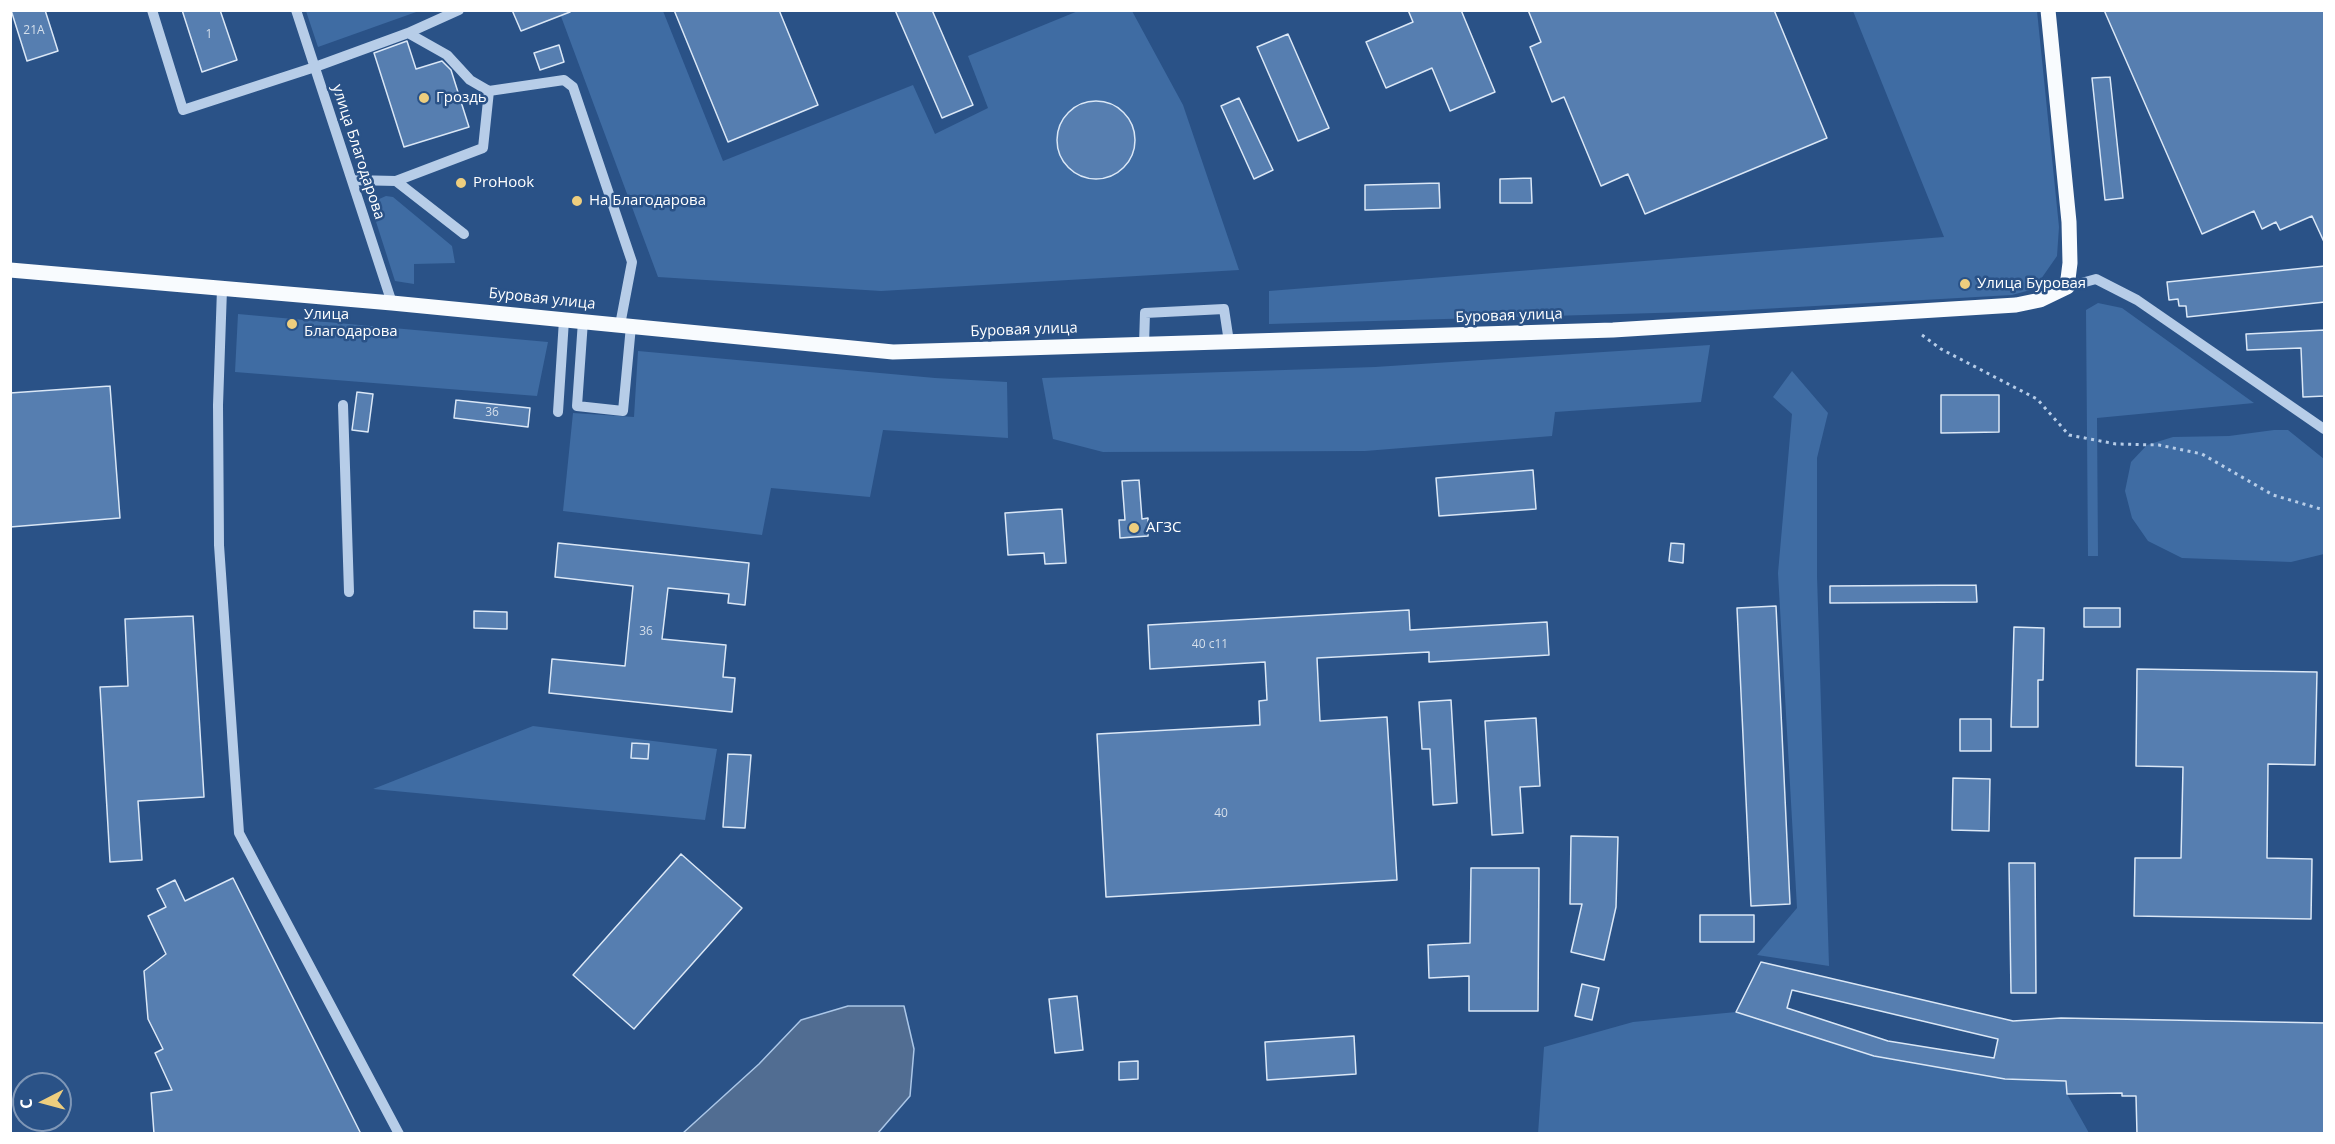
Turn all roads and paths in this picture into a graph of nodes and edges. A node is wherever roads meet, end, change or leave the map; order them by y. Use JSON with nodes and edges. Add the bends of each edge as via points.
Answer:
{"nodes":[{"id":1,"x":152,"y":10,"type":"edge"},
{"id":2,"x":296,"y":10,"type":"edge"},
{"id":3,"x":459,"y":10,"type":"edge"},
{"id":4,"x":2048,"y":10,"type":"edge"},
{"id":5,"x":408,"y":33,"type":"junction"},
{"id":6,"x":315,"y":67,"type":"junction"},
{"id":7,"x":489,"y":91,"type":"junction"},
{"id":8,"x":352,"y":180,"type":"junction"},
{"id":9,"x":396,"y":181,"type":"junction"},
{"id":10,"x":464,"y":234,"type":"dead end"},
{"id":11,"x":10,"y":270,"type":"edge"},
{"id":12,"x":2067,"y":287,"type":"junction"},
{"id":13,"x":222,"y":289,"type":"junction"},
{"id":14,"x":392,"y":303,"type":"junction"},
{"id":15,"x":564,"y":320,"type":"junction"},
{"id":16,"x":583,"y":321,"type":"junction"},
{"id":17,"x":625,"y":326,"type":"junction"},
{"id":18,"x":1922,"y":335,"type":"dead end"},
{"id":19,"x":1229,"y":342,"type":"junction"},
{"id":20,"x":1144,"y":345,"type":"junction"},
{"id":21,"x":343,"y":405,"type":"dead end"},
{"id":22,"x":558,"y":411,"type":"dead end"},
{"id":23,"x":2325,"y":429,"type":"edge"},
{"id":24,"x":2325,"y":510,"type":"edge"},
{"id":25,"x":349,"y":592,"type":"dead end"},
{"id":26,"x":399,"y":1134,"type":"edge"}],
"edges":[{"from":1,"to":6,"type":"street","via":[[183,110]]},
{"from":2,"to":6,"type":"street","name":"улица Благодарова"},
{"from":3,"to":5,"type":"street"},
{"from":4,"to":12,"type":"main road","via":[[2069,222]]},
{"from":5,"to":6,"type":"street"},
{"from":5,"to":7,"type":"street","via":[[447,55],[470,80]]},
{"from":6,"to":8,"type":"street","name":"улица Благодарова"},
{"from":7,"to":9,"type":"street","via":[[483,148]]},
{"from":7,"to":17,"type":"street","via":[[564,80],[573,87],[632,262]]},
{"from":8,"to":9,"type":"street"},
{"from":8,"to":14,"type":"street","name":"улица Благодарова"},
{"from":9,"to":10,"type":"street"},
{"from":11,"to":13,"type":"main road","name":"Буровая улица"},
{"from":12,"to":19,"type":"main road","name":"Буровая улица","via":[[2040,300],[1976,308],[1613,330]]},
{"from":12,"to":23,"type":"street","via":[[2096,279],[2137,300]]},
{"from":13,"to":14,"type":"main road","name":"Буровая улица"},
{"from":13,"to":26,"type":"street","via":[[219,545],[239,833]]},
{"from":14,"to":15,"type":"main road","name":"Буровая улица"},
{"from":15,"to":16,"type":"main road","name":"Буровая улица"},
{"from":15,"to":22,"type":"street"},
{"from":16,"to":17,"type":"main road","name":"Буровая улица"},
{"from":16,"to":17,"type":"street","via":[[577,406],[623,411]]},
{"from":17,"to":20,"type":"main road","name":"Буровая улица","via":[[893,352]]},
{"from":18,"to":24,"type":"path","via":[[2037,399],[2068,435],[2202,454],[2273,495]]},
{"from":19,"to":20,"type":"main road","name":"Буровая улица"},
{"from":19,"to":20,"type":"street","via":[[1224,309],[1145,313]]},
{"from":21,"to":25,"type":"street"}]}
